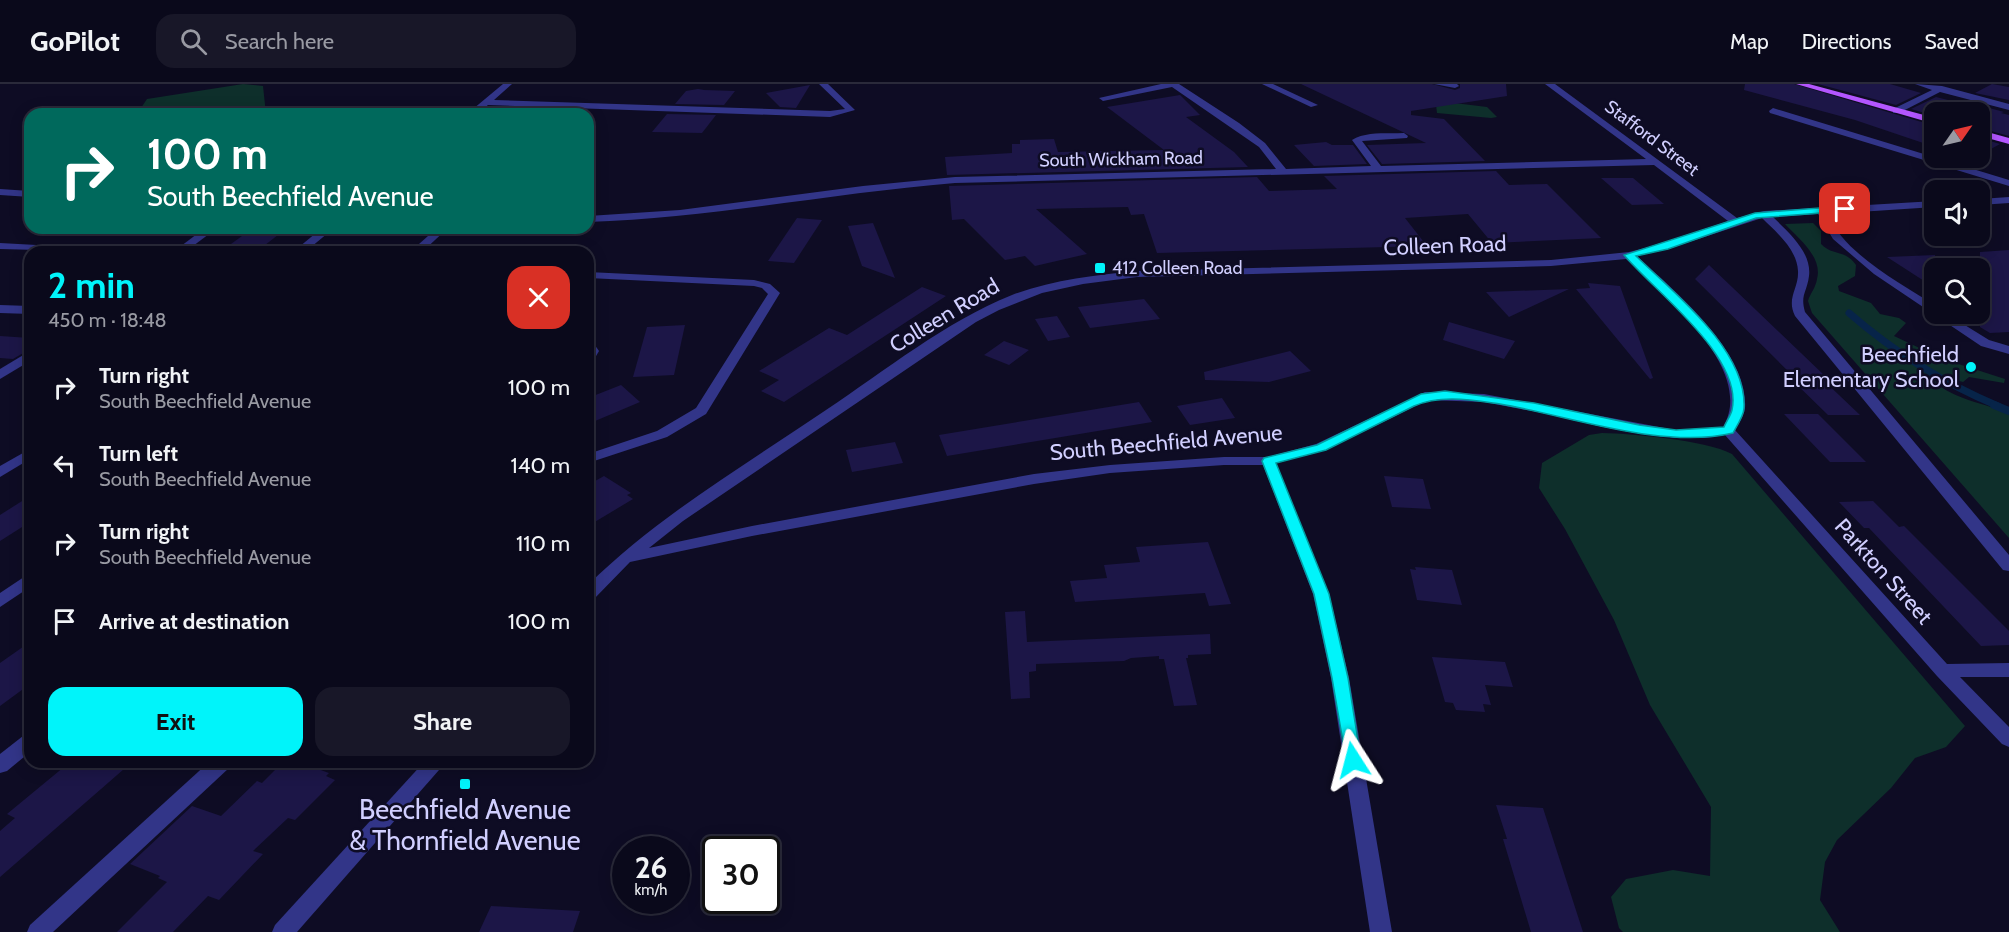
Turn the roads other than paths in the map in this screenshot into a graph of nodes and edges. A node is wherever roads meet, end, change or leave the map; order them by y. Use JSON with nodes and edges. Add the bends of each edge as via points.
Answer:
{"nodes":[{"id":1,"x":508,"y":84,"type":"edge"},
{"id":2,"x":1173,"y":84,"type":"edge"},
{"id":3,"x":1266,"y":84,"type":"edge"},
{"id":4,"x":1438,"y":84,"type":"edge"},
{"id":5,"x":1549,"y":84,"type":"edge"},
{"id":6,"x":1800,"y":84,"type":"edge"},
{"id":7,"x":1918,"y":84,"type":"edge"},
{"id":8,"x":1950,"y":84,"type":"edge"},
{"id":9,"x":826,"y":85,"type":"edge"},
{"id":10,"x":1455,"y":86,"type":"dead end"},
{"id":11,"x":1939,"y":89,"type":"junction"},
{"id":12,"x":1103,"y":98,"type":"dead end"},
{"id":13,"x":486,"y":102,"type":"junction"},
{"id":14,"x":1314,"y":105,"type":"dead end"},
{"id":15,"x":2009,"y":107,"type":"edge"},
{"id":16,"x":478,"y":108,"type":"edge"},
{"id":17,"x":1773,"y":111,"type":"dead end"},
{"id":18,"x":1896,"y":111,"type":"junction"},
{"id":19,"x":1924,"y":118,"type":"edge"},
{"id":20,"x":1404,"y":136,"type":"dead end"},
{"id":21,"x":1990,"y":136,"type":"edge"},
{"id":22,"x":2009,"y":141,"type":"edge"},
{"id":23,"x":1657,"y":162,"type":"junction"},
{"id":24,"x":1378,"y":169,"type":"junction"},
{"id":25,"x":1284,"y":172,"type":"junction"},
{"id":26,"x":2009,"y":183,"type":"edge"},
{"id":27,"x":0,"y":192,"type":"edge"},
{"id":28,"x":24,"y":194,"type":"edge"},
{"id":29,"x":2009,"y":200,"type":"edge"},
{"id":30,"x":1990,"y":201,"type":"edge"},
{"id":31,"x":1924,"y":205,"type":"edge"},
{"id":32,"x":1822,"y":210,"type":"junction"},
{"id":33,"x":1764,"y":214,"type":"junction"},
{"id":34,"x":594,"y":219,"type":"edge"},
{"id":35,"x":1734,"y":221,"type":"junction"},
{"id":36,"x":204,"y":234,"type":"edge"},
{"id":37,"x":321,"y":234,"type":"edge"},
{"id":38,"x":436,"y":234,"type":"edge"},
{"id":39,"x":0,"y":246,"type":"edge"},
{"id":40,"x":186,"y":246,"type":"edge"},
{"id":41,"x":306,"y":246,"type":"edge"},
{"id":42,"x":422,"y":246,"type":"edge"},
{"id":43,"x":24,"y":247,"type":"edge"},
{"id":44,"x":1629,"y":255,"type":"junction"},
{"id":45,"x":594,"y":275,"type":"edge"},
{"id":46,"x":1924,"y":303,"type":"edge"},
{"id":47,"x":0,"y":309,"type":"edge"},
{"id":48,"x":24,"y":310,"type":"edge"},
{"id":49,"x":1956,"y":324,"type":"edge"},
{"id":50,"x":2009,"y":350,"type":"edge"},
{"id":51,"x":24,"y":359,"type":"edge"},
{"id":52,"x":0,"y":375,"type":"edge"},
{"id":53,"x":1728,"y":430,"type":"junction"},
{"id":54,"x":24,"y":457,"type":"edge"},
{"id":55,"x":594,"y":457,"type":"edge"},
{"id":56,"x":1268,"y":461,"type":"junction"},
{"id":57,"x":0,"y":473,"type":"edge"},
{"id":58,"x":625,"y":558,"type":"junction"},
{"id":59,"x":2009,"y":566,"type":"edge"},
{"id":60,"x":24,"y":583,"type":"edge"},
{"id":61,"x":594,"y":589,"type":"edge"},
{"id":62,"x":0,"y":601,"type":"edge"},
{"id":63,"x":2009,"y":670,"type":"edge"},
{"id":64,"x":1943,"y":671,"type":"junction"},
{"id":65,"x":2009,"y":739,"type":"edge"},
{"id":66,"x":24,"y":746,"type":"edge"},
{"id":67,"x":0,"y":765,"type":"edge"},
{"id":68,"x":216,"y":768,"type":"edge"},
{"id":69,"x":431,"y":768,"type":"edge"},
{"id":70,"x":38,"y":932,"type":"edge"},
{"id":71,"x":283,"y":932,"type":"edge"},
{"id":72,"x":1381,"y":932,"type":"edge"}],
"edges":[{"from":1,"to":13,"type":"street"},
{"from":2,"to":12,"type":"street"},
{"from":2,"to":25,"type":"street","via":[[1262,145]]},
{"from":3,"to":14,"type":"street"},
{"from":4,"to":10,"type":"street"},
{"from":5,"to":23,"type":"street","name":"Stafford Street"},
{"from":6,"to":18,"type":"main road"},
{"from":7,"to":11,"type":"street"},
{"from":8,"to":11,"type":"street"},
{"from":9,"to":13,"type":"street","via":[[851,110],[830,114]]},
{"from":11,"to":15,"type":"street"},
{"from":11,"to":18,"type":"street"},
{"from":13,"to":16,"type":"street"},
{"from":17,"to":26,"type":"street"},
{"from":18,"to":19,"type":"main road"},
{"from":20,"to":24,"type":"street","via":[[1357,140]]},
{"from":21,"to":22,"type":"main road"},
{"from":23,"to":24,"type":"street","name":"South Wickham Road"},
{"from":23,"to":35,"type":"street","name":"Stafford Street"},
{"from":24,"to":25,"type":"street","name":"South Wickham Road"},
{"from":25,"to":34,"type":"street","name":"South Wickham Road","via":[[945,180],[659,216]]},
{"from":27,"to":28,"type":"street"},
{"from":29,"to":30,"type":"street"},
{"from":31,"to":32,"type":"street"},
{"from":32,"to":33,"type":"street"},
{"from":32,"to":46,"type":"street","via":[[1840,241]]},
{"from":33,"to":35,"type":"street"},
{"from":33,"to":59,"type":"street","via":[[1798,254],[1804,271],[1795,298],[1799,313]]},
{"from":35,"to":44,"type":"street","via":[[1692,238]]},
{"from":36,"to":40,"type":"street"},
{"from":37,"to":41,"type":"street"},
{"from":38,"to":42,"type":"street"},
{"from":39,"to":43,"type":"street"},
{"from":44,"to":53,"type":"street","via":[[1694,318],[1726,361],[1736,385],[1738,410]]},
{"from":44,"to":58,"type":"street","name":"Colleen Road","via":[[1551,263],[1137,274],[1046,286],[1002,303],[947,334]]},
{"from":45,"to":55,"type":"street","via":[[754,283],[774,293],[696,416],[674,429]]},
{"from":47,"to":48,"type":"street"},
{"from":49,"to":50,"type":"street","via":[[1985,343]]},
{"from":51,"to":52,"type":"street"},
{"from":53,"to":56,"type":"street","name":"South Beechfield Avenue","via":[[1676,434],[1484,398],[1425,396],[1321,447]]},
{"from":53,"to":64,"type":"street","name":"Parkton Street"},
{"from":54,"to":57,"type":"street"},
{"from":56,"to":58,"type":"street","name":"South Beechfield Avenue","via":[[1121,468],[1034,479]]},
{"from":56,"to":72,"type":"street","via":[[1321,594],[1340,678]]},
{"from":58,"to":61,"type":"street"},
{"from":60,"to":62,"type":"street"},
{"from":63,"to":64,"type":"street"},
{"from":64,"to":65,"type":"street","name":"Parkton Street"},
{"from":66,"to":67,"type":"street"},
{"from":68,"to":70,"type":"street"},
{"from":69,"to":71,"type":"street"}]}
